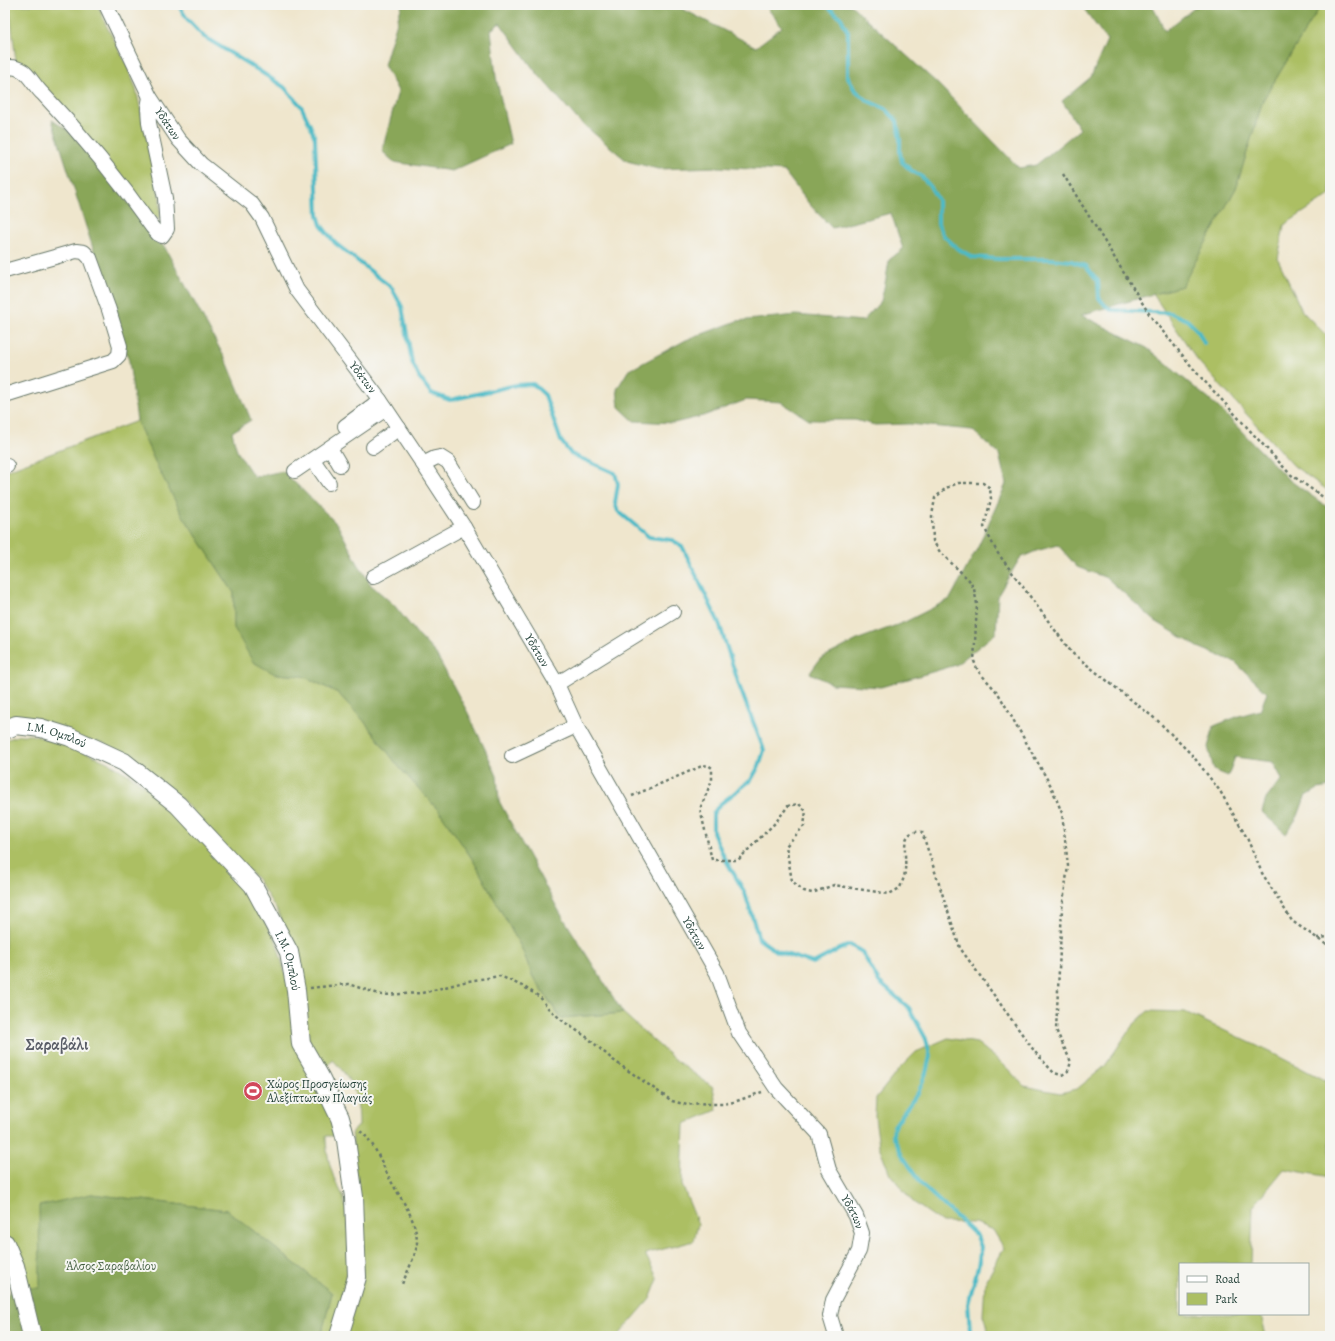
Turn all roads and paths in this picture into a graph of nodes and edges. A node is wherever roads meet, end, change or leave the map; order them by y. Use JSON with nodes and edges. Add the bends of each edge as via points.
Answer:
{"nodes":[{"id":1,"x":106,"y":5,"type":"edge"},
{"id":2,"x":5,"y":71,"type":"edge"},
{"id":3,"x":150,"y":97,"type":"junction"},
{"id":4,"x":1063,"y":174,"type":"dead end"},
{"id":5,"x":5,"y":271,"type":"edge"},
{"id":6,"x":5,"y":395,"type":"edge"},
{"id":7,"x":383,"y":405,"type":"junction"},
{"id":8,"x":345,"y":426,"type":"dead end"},
{"id":9,"x":399,"y":428,"type":"junction"},
{"id":10,"x":373,"y":447,"type":"dead end"},
{"id":11,"x":330,"y":448,"type":"junction"},
{"id":12,"x":313,"y":460,"type":"junction"},
{"id":13,"x":423,"y":464,"type":"junction"},
{"id":14,"x":340,"y":465,"type":"dead end"},
{"id":15,"x":296,"y":471,"type":"dead end"},
{"id":16,"x":329,"y":483,"type":"dead end"},
{"id":17,"x":1330,"y":502,"type":"edge"},
{"id":18,"x":473,"y":503,"type":"dead end"},
{"id":19,"x":464,"y":527,"type":"junction"},
{"id":20,"x":373,"y":577,"type":"dead end"},
{"id":21,"x":673,"y":612,"type":"dead end"},
{"id":22,"x":557,"y":684,"type":"junction"},
{"id":23,"x":576,"y":726,"type":"junction"},
{"id":24,"x":5,"y":730,"type":"edge"},
{"id":25,"x":512,"y":756,"type":"dead end"},
{"id":26,"x":620,"y":801,"type":"junction"},
{"id":27,"x":1330,"y":937,"type":"edge"},
{"id":28,"x":1317,"y":938,"type":"junction"},
{"id":29,"x":1330,"y":947,"type":"edge"},
{"id":30,"x":296,"y":990,"type":"junction"},
{"id":31,"x":776,"y":1088,"type":"junction"},
{"id":32,"x":341,"y":1122,"type":"junction"},
{"id":33,"x":5,"y":1243,"type":"edge"},
{"id":34,"x":402,"y":1284,"type":"dead end"},
{"id":35,"x":32,"y":1336,"type":"edge"},
{"id":36,"x":339,"y":1336,"type":"edge"},
{"id":37,"x":836,"y":1336,"type":"edge"}],
"edges":[{"from":1,"to":3,"type":"street","name":"Υδάτων"},
{"from":2,"to":3,"type":"street","via":[[8,67],[15,67],[24,72],[107,166],[152,227],[162,236],[167,229],[165,198],[149,122]]},
{"from":3,"to":7,"type":"street","name":"Υδάτων","via":[[178,139],[201,164],[252,204],[262,218],[296,290]]},
{"from":4,"to":17,"type":"path","via":[[1151,318],[1197,373],[1290,474]]},
{"from":5,"to":6,"type":"street","via":[[76,251],[84,252],[90,258],[120,346],[119,355],[113,361]]},
{"from":7,"to":8,"type":"street"},
{"from":7,"to":9,"type":"street","name":"Υδάτων"},
{"from":7,"to":11,"type":"street"},
{"from":9,"to":10,"type":"street"},
{"from":9,"to":13,"type":"street","name":"Υδάτων"},
{"from":11,"to":12,"type":"street"},
{"from":11,"to":14,"type":"street"},
{"from":12,"to":15,"type":"street"},
{"from":12,"to":16,"type":"street"},
{"from":13,"to":18,"type":"street","via":[[440,457],[448,462]]},
{"from":13,"to":19,"type":"street","name":"Υδάτων"},
{"from":19,"to":20,"type":"street"},
{"from":19,"to":22,"type":"street","name":"Υδάτων"},
{"from":21,"to":22,"type":"street"},
{"from":22,"to":23,"type":"street","name":"Υδάτων"},
{"from":23,"to":25,"type":"street"},
{"from":23,"to":26,"type":"street","name":"Υδάτων"},
{"from":24,"to":30,"type":"street","name":"Ι.Μ. Ομπλού","via":[[16,725],[35,727],[70,737],[124,762],[178,805],[253,884],[289,952]]},
{"from":26,"to":28,"type":"path","via":[[708,765],[712,768],[712,780],[700,809],[712,860],[738,860],[776,822],[788,806],[799,804],[806,811],[804,826],[786,846],[792,881],[804,891],[812,893],[834,885],[889,894],[900,888],[905,871],[905,843],[909,834],[914,831],[922,832],[960,948],[1035,1052],[1054,1073],[1062,1075],[1068,1071],[1071,1062],[1056,1030],[1062,909],[1068,866],[1062,813],[1050,786],[998,693],[978,671],[974,661],[977,604],[974,589],[969,580],[940,552],[933,541],[932,516],[935,498],[946,488],[958,483],[982,483],[990,488],[984,527],[997,552],[1072,653],[1158,721],[1193,756],[1220,791],[1247,838],[1262,873],[1292,921]]},
{"from":26,"to":31,"type":"street","name":"Υδάτων","via":[[717,973],[739,1033]]},
{"from":27,"to":28,"type":"path"},
{"from":28,"to":29,"type":"path"},
{"from":30,"to":31,"type":"path","via":[[348,984],[382,995],[422,993],[500,976],[540,998],[564,1022],[672,1101],[687,1105],[723,1104]]},
{"from":30,"to":32,"type":"street","name":"Ι.Μ. Ομπλού","via":[[301,1044]]},
{"from":31,"to":37,"type":"street","name":"Υδάτων","via":[[819,1134],[829,1170],[856,1216],[862,1232],[859,1251],[833,1300],[830,1316]]},
{"from":32,"to":34,"type":"path","via":[[352,1125],[365,1135],[410,1214],[417,1246]]},
{"from":32,"to":36,"type":"street","name":"Ι.Μ. Ομπλού","via":[[354,1197],[357,1277]]},
{"from":33,"to":35,"type":"street","via":[[15,1266]]}]}
